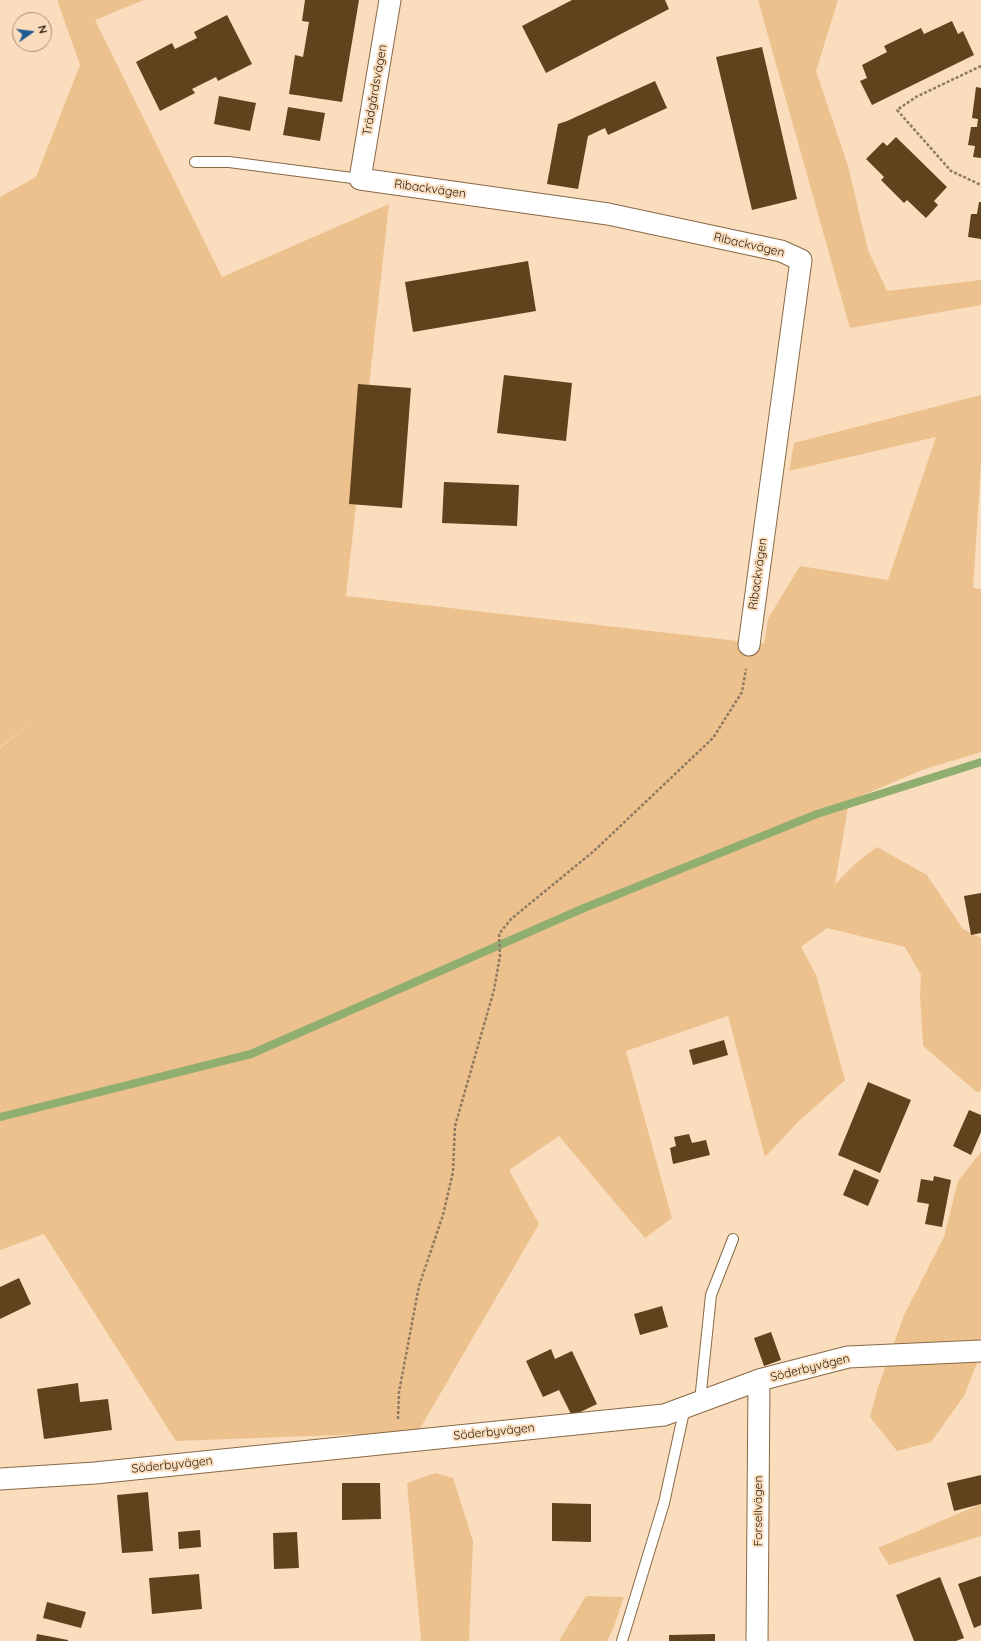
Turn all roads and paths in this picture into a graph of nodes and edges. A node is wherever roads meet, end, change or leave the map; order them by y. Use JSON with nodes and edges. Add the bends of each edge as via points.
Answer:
{"nodes":[{"id":1,"x":390,"y":0,"type":"edge"},
{"id":2,"x":981,"y":66,"type":"edge"},
{"id":3,"x":195,"y":162,"type":"dead end"},
{"id":4,"x":360,"y":179,"type":"junction"},
{"id":5,"x":981,"y":185,"type":"edge"},
{"id":6,"x":749,"y":645,"type":"joint"},
{"id":7,"x":733,"y":1239,"type":"dead end"},
{"id":8,"x":981,"y":1351,"type":"edge"},
{"id":9,"x":759,"y":1380,"type":"junction"},
{"id":10,"x":692,"y":1404,"type":"junction"},
{"id":11,"x":398,"y":1441,"type":"junction"},
{"id":12,"x":0,"y":1479,"type":"edge"},
{"id":13,"x":622,"y":1641,"type":"edge"},
{"id":14,"x":757,"y":1641,"type":"edge"}],
"edges":[{"from":1,"to":4,"type":"street","name":"Trädgårdsvägen"},
{"from":2,"to":5,"type":"path","via":[[916,97],[897,110],[951,171]]},
{"from":3,"to":4,"type":"lane","via":[[229,162]]},
{"from":4,"to":6,"type":"street","name":"Ribackvägen","via":[[608,214],[781,251],[801,260]]},
{"from":6,"to":11,"type":"path","via":[[742,692],[713,738],[594,851],[511,918],[500,934],[500,956],[494,990],[455,1126],[453,1172],[445,1208],[419,1286],[399,1392]]},
{"from":7,"to":10,"type":"lane","via":[[711,1295]]},
{"from":8,"to":9,"type":"street","name":"Söderbyvägen","via":[[848,1357]]},
{"from":9,"to":10,"type":"street","name":"Söderbyvägen"},
{"from":9,"to":14,"type":"street","name":"Forsellvägen"},
{"from":10,"to":11,"type":"street","name":"Söderbyvägen","via":[[664,1415]]},
{"from":10,"to":13,"type":"lane"},
{"from":11,"to":12,"type":"street","name":"Söderbyvägen","via":[[95,1473]]}]}
